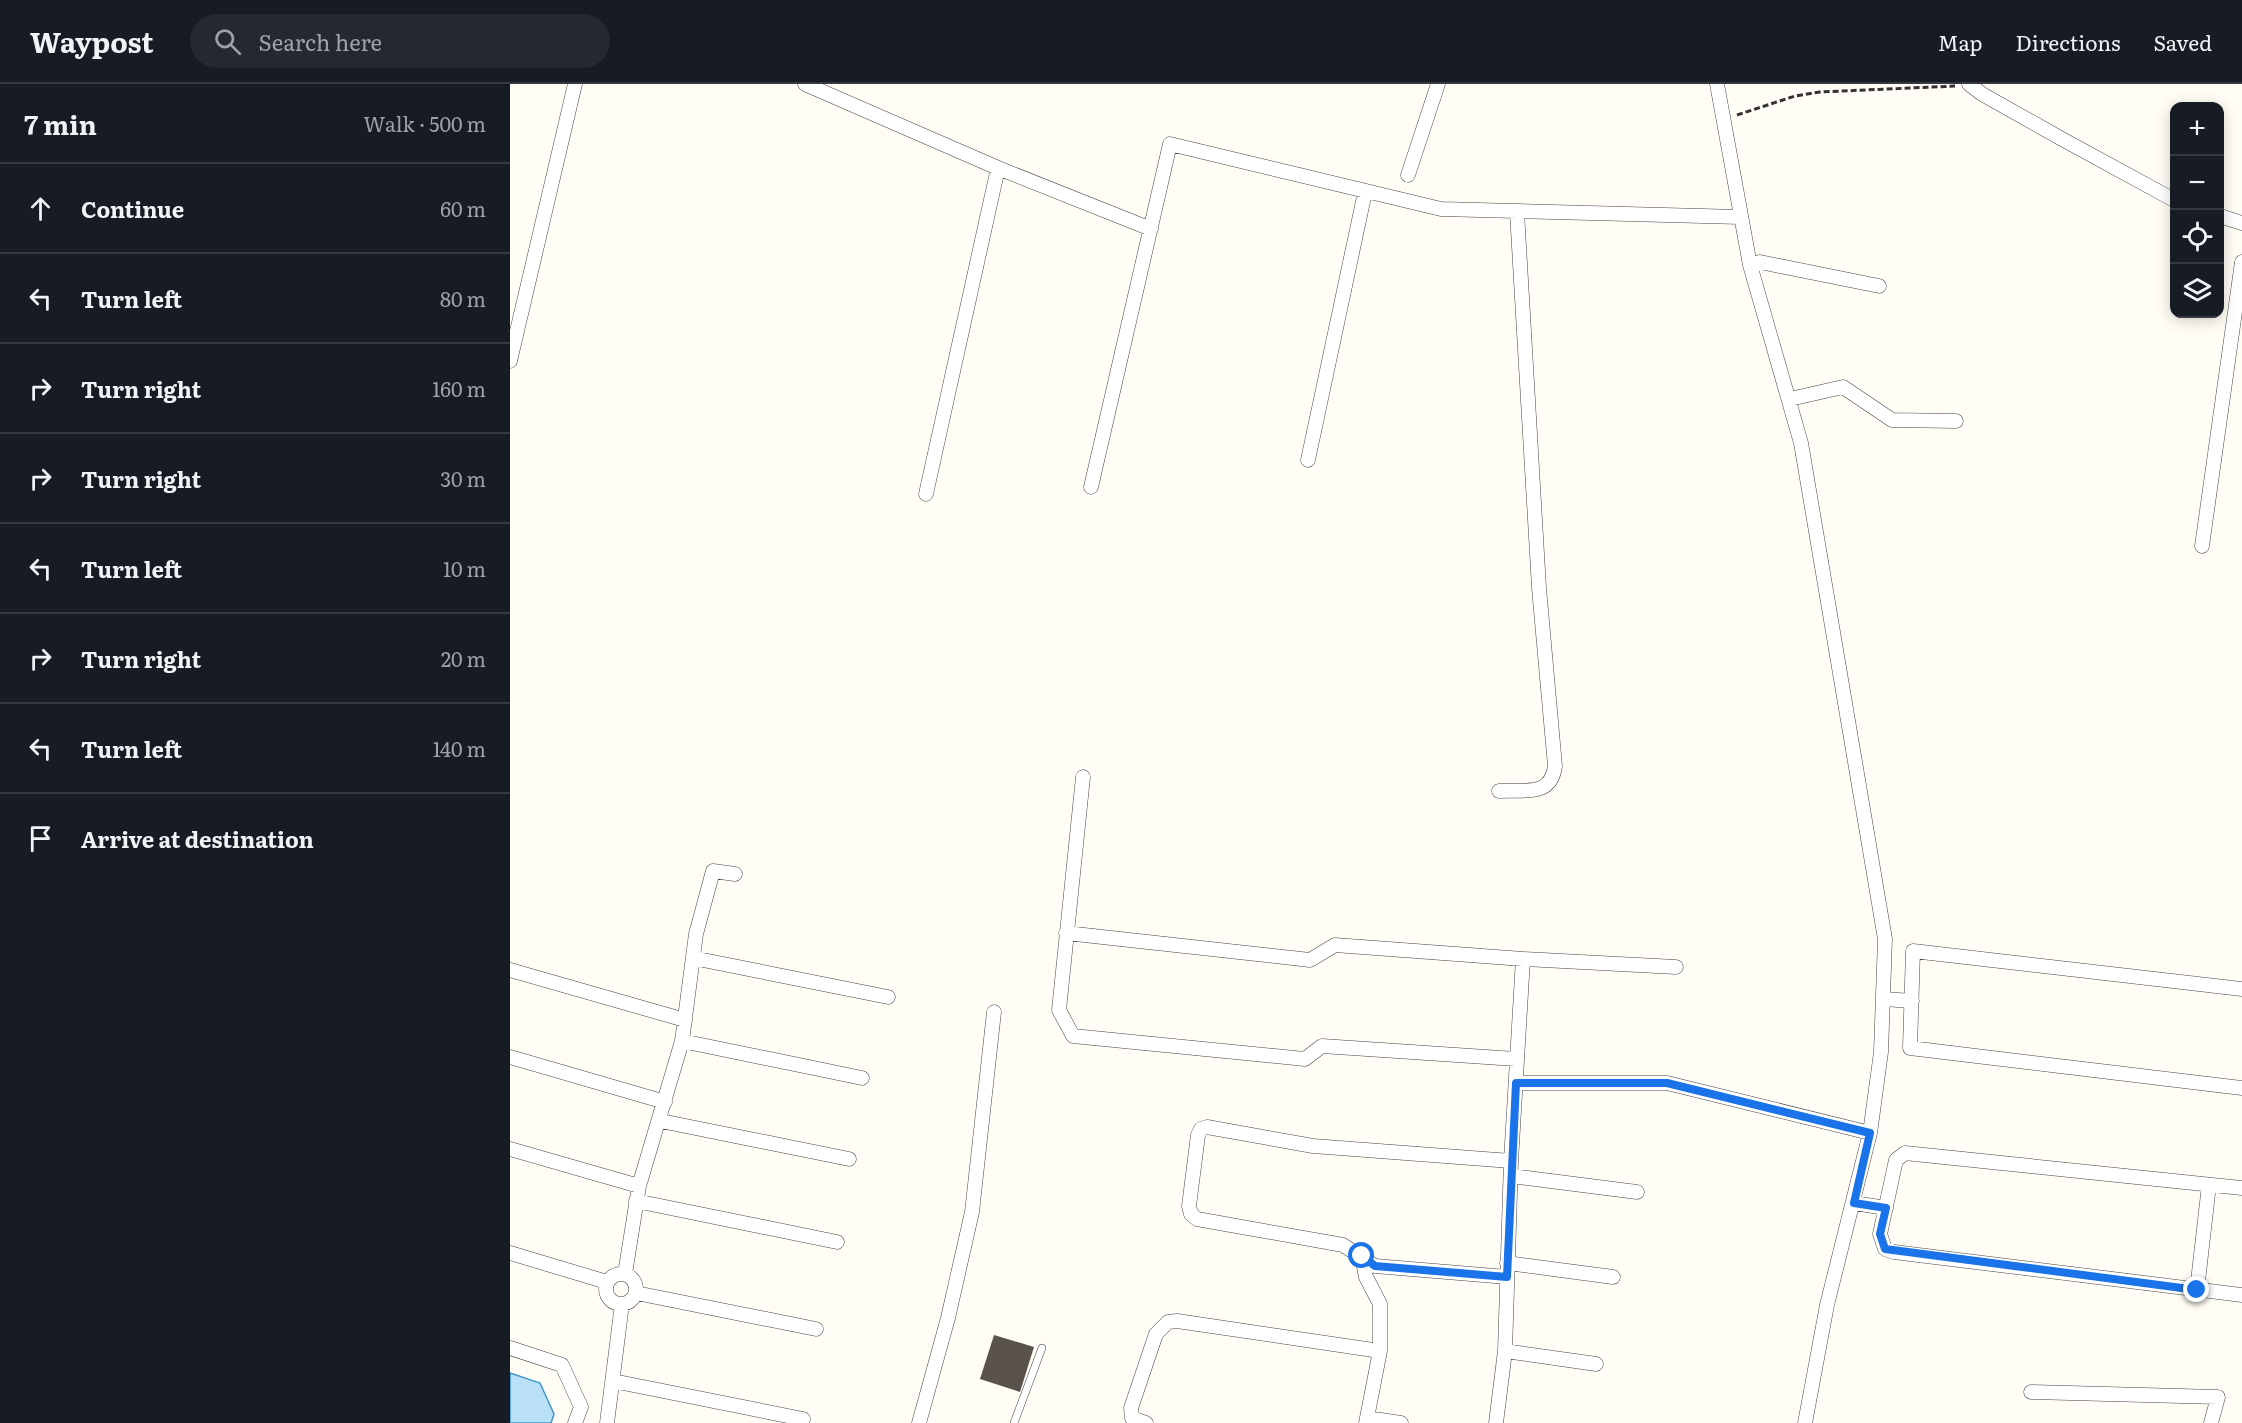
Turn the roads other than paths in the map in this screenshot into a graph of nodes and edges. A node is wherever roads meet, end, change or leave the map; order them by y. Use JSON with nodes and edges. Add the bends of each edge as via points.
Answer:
{"nodes":[{"id":1,"x":575,"y":84,"type":"edge"},
{"id":2,"x":805,"y":84,"type":"edge"},
{"id":3,"x":1438,"y":84,"type":"edge"},
{"id":4,"x":1717,"y":84,"type":"edge"},
{"id":5,"x":1969,"y":85,"type":"edge"},
{"id":6,"x":998,"y":168,"type":"junction"},
{"id":7,"x":1408,"y":176,"type":"dead end"},
{"id":8,"x":1365,"y":192,"type":"junction"},
{"id":9,"x":2170,"y":197,"type":"edge"},
{"id":10,"x":1517,"y":212,"type":"junction"},
{"id":11,"x":1740,"y":217,"type":"junction"},
{"id":12,"x":2224,"y":217,"type":"edge"},
{"id":13,"x":2242,"y":223,"type":"edge"},
{"id":14,"x":1151,"y":229,"type":"junction"},
{"id":15,"x":2242,"y":262,"type":"edge"},
{"id":16,"x":1750,"y":265,"type":"junction"},
{"id":17,"x":1879,"y":286,"type":"dead end"},
{"id":18,"x":510,"y":361,"type":"edge"},
{"id":19,"x":1790,"y":399,"type":"junction"},
{"id":20,"x":1956,"y":421,"type":"dead end"},
{"id":21,"x":1308,"y":460,"type":"dead end"},
{"id":22,"x":1091,"y":487,"type":"dead end"},
{"id":23,"x":926,"y":494,"type":"dead end"},
{"id":24,"x":2202,"y":546,"type":"dead end"},
{"id":25,"x":1083,"y":777,"type":"dead end"},
{"id":26,"x":1499,"y":790,"type":"dead end"},
{"id":27,"x":735,"y":874,"type":"dead end"},
{"id":28,"x":1066,"y":933,"type":"junction"},
{"id":29,"x":693,"y":958,"type":"junction"},
{"id":30,"x":1522,"y":959,"type":"junction"},
{"id":31,"x":1676,"y":967,"type":"dead end"},
{"id":32,"x":510,"y":970,"type":"edge"},
{"id":33,"x":2242,"y":989,"type":"edge"},
{"id":34,"x":888,"y":997,"type":"dead end"},
{"id":35,"x":1884,"y":999,"type":"junction"},
{"id":36,"x":1912,"y":1001,"type":"junction"},
{"id":37,"x":994,"y":1012,"type":"dead end"},
{"id":38,"x":685,"y":1020,"type":"junction"},
{"id":39,"x":682,"y":1041,"type":"junction"},
{"id":40,"x":510,"y":1057,"type":"edge"},
{"id":41,"x":1516,"y":1059,"type":"junction"},
{"id":42,"x":862,"y":1078,"type":"dead end"},
{"id":43,"x":1516,"y":1083,"type":"junction"},
{"id":44,"x":2242,"y":1088,"type":"edge"},
{"id":45,"x":665,"y":1102,"type":"junction"},
{"id":46,"x":661,"y":1121,"type":"junction"},
{"id":47,"x":1870,"y":1133,"type":"junction"},
{"id":48,"x":510,"y":1149,"type":"edge"},
{"id":49,"x":849,"y":1159,"type":"dead end"},
{"id":50,"x":1511,"y":1161,"type":"junction"},
{"id":51,"x":1511,"y":1176,"type":"junction"},
{"id":52,"x":2209,"y":1185,"type":"junction"},
{"id":53,"x":639,"y":1186,"type":"junction"},
{"id":54,"x":2242,"y":1188,"type":"edge"},
{"id":55,"x":1636,"y":1192,"type":"dead end"},
{"id":56,"x":636,"y":1201,"type":"junction"},
{"id":57,"x":1854,"y":1203,"type":"junction"},
{"id":58,"x":1886,"y":1208,"type":"junction"},
{"id":59,"x":837,"y":1242,"type":"dead end"},
{"id":60,"x":510,"y":1253,"type":"edge"},
{"id":61,"x":1362,"y":1256,"type":"junction"},
{"id":62,"x":1507,"y":1263,"type":"junction"},
{"id":63,"x":625,"y":1274,"type":"junction"},
{"id":64,"x":1507,"y":1277,"type":"junction"},
{"id":65,"x":1613,"y":1277,"type":"dead end"},
{"id":66,"x":607,"y":1282,"type":"junction"},
{"id":67,"x":2197,"y":1290,"type":"junction"},
{"id":68,"x":636,"y":1293,"type":"junction"},
{"id":69,"x":2242,"y":1295,"type":"edge"},
{"id":70,"x":622,"y":1304,"type":"junction"},
{"id":71,"x":816,"y":1329,"type":"dead end"},
{"id":72,"x":510,"y":1347,"type":"edge"},
{"id":73,"x":1042,"y":1348,"type":"dead end"},
{"id":74,"x":1380,"y":1351,"type":"junction"},
{"id":75,"x":1505,"y":1351,"type":"junction"},
{"id":76,"x":1596,"y":1364,"type":"dead end"},
{"id":77,"x":613,"y":1381,"type":"junction"},
{"id":78,"x":2031,"y":1392,"type":"dead end"},
{"id":79,"x":803,"y":1419,"type":"dead end"},
{"id":80,"x":1367,"y":1421,"type":"edge"},
{"id":81,"x":575,"y":1423,"type":"edge"},
{"id":82,"x":607,"y":1423,"type":"edge"},
{"id":83,"x":919,"y":1423,"type":"edge"},
{"id":84,"x":1014,"y":1423,"type":"edge"},
{"id":85,"x":1146,"y":1423,"type":"edge"},
{"id":86,"x":1401,"y":1423,"type":"edge"},
{"id":87,"x":1496,"y":1423,"type":"edge"},
{"id":88,"x":1804,"y":1423,"type":"edge"},
{"id":89,"x":2211,"y":1423,"type":"edge"}],
"edges":[{"from":1,"to":18,"type":"street"},
{"from":2,"to":6,"type":"street"},
{"from":3,"to":7,"type":"street"},
{"from":4,"to":11,"type":"street"},
{"from":5,"to":9,"type":"street"},
{"from":6,"to":14,"type":"street"},
{"from":6,"to":23,"type":"street"},
{"from":8,"to":10,"type":"street","via":[[1441,209]]},
{"from":8,"to":14,"type":"street","via":[[1170,144]]},
{"from":8,"to":21,"type":"street"},
{"from":10,"to":11,"type":"street"},
{"from":10,"to":26,"type":"street","via":[[1539,588],[1554,766],[1550,783],[1543,789]]},
{"from":11,"to":16,"type":"street"},
{"from":12,"to":13,"type":"street"},
{"from":14,"to":22,"type":"street"},
{"from":15,"to":24,"type":"street"},
{"from":16,"to":17,"type":"street","via":[[1760,262]]},
{"from":16,"to":19,"type":"street"},
{"from":19,"to":20,"type":"street","via":[[1843,387],[1892,420]]},
{"from":19,"to":35,"type":"street","via":[[1802,444],[1885,939]]},
{"from":25,"to":28,"type":"street"},
{"from":27,"to":29,"type":"street","via":[[713,871]]},
{"from":28,"to":30,"type":"street","via":[[1310,960],[1335,945]]},
{"from":28,"to":41,"type":"street","via":[[1059,1010],[1073,1036],[1305,1059],[1322,1046]]},
{"from":29,"to":34,"type":"street"},
{"from":29,"to":38,"type":"street"},
{"from":30,"to":31,"type":"street"},
{"from":30,"to":41,"type":"street"},
{"from":32,"to":38,"type":"street"},
{"from":33,"to":36,"type":"street","via":[[1913,951]]},
{"from":35,"to":36,"type":"street"},
{"from":35,"to":47,"type":"street"},
{"from":36,"to":44,"type":"street","via":[[1910,1048]]},
{"from":37,"to":83,"type":"street","via":[[972,1212]]},
{"from":38,"to":39,"type":"street"},
{"from":39,"to":42,"type":"street"},
{"from":39,"to":45,"type":"street"},
{"from":40,"to":45,"type":"street"},
{"from":41,"to":43,"type":"street"},
{"from":43,"to":47,"type":"street","via":[[1667,1083]]},
{"from":43,"to":50,"type":"street"},
{"from":45,"to":46,"type":"street"},
{"from":46,"to":49,"type":"street"},
{"from":46,"to":53,"type":"street"},
{"from":47,"to":57,"type":"street"},
{"from":48,"to":53,"type":"street"},
{"from":50,"to":51,"type":"street"},
{"from":50,"to":61,"type":"street","via":[[1313,1146],[1208,1127],[1201,1129],[1189,1206],[1197,1219],[1343,1245]]},
{"from":51,"to":55,"type":"street"},
{"from":51,"to":62,"type":"street"},
{"from":52,"to":54,"type":"street"},
{"from":52,"to":58,"type":"street","via":[[1905,1153],[1896,1160]]},
{"from":52,"to":67,"type":"street"},
{"from":53,"to":56,"type":"street"},
{"from":56,"to":59,"type":"street"},
{"from":56,"to":63,"type":"street"},
{"from":57,"to":58,"type":"street"},
{"from":57,"to":88,"type":"street","via":[[1827,1305]]},
{"from":58,"to":67,"type":"street","via":[[1880,1234],[1885,1249],[1894,1252]]},
{"from":60,"to":66,"type":"street"},
{"from":61,"to":64,"type":"street","via":[[1375,1266]]},
{"from":61,"to":74,"type":"street","via":[[1366,1277],[1380,1304]]},
{"from":62,"to":64,"type":"street"},
{"from":62,"to":65,"type":"street"},
{"from":63,"to":66,"type":"street","via":[[615,1274]]},
{"from":63,"to":68,"type":"street","via":[[635,1283]]},
{"from":64,"to":75,"type":"street"},
{"from":66,"to":70,"type":"street","via":[[608,1297]]},
{"from":67,"to":69,"type":"street"},
{"from":68,"to":70,"type":"street","via":[[631,1301]]},
{"from":68,"to":71,"type":"street"},
{"from":70,"to":77,"type":"street"},
{"from":72,"to":81,"type":"street","via":[[562,1365],[582,1407]]},
{"from":73,"to":84,"type":"lane"},
{"from":74,"to":80,"type":"street"},
{"from":74,"to":85,"type":"street","via":[[1168,1322],[1156,1334],[1131,1408],[1132,1418]]},
{"from":75,"to":76,"type":"street"},
{"from":75,"to":87,"type":"street"},
{"from":77,"to":79,"type":"street"},
{"from":77,"to":82,"type":"street"},
{"from":78,"to":89,"type":"street","via":[[2218,1397]]},
{"from":80,"to":86,"type":"street"}]}
